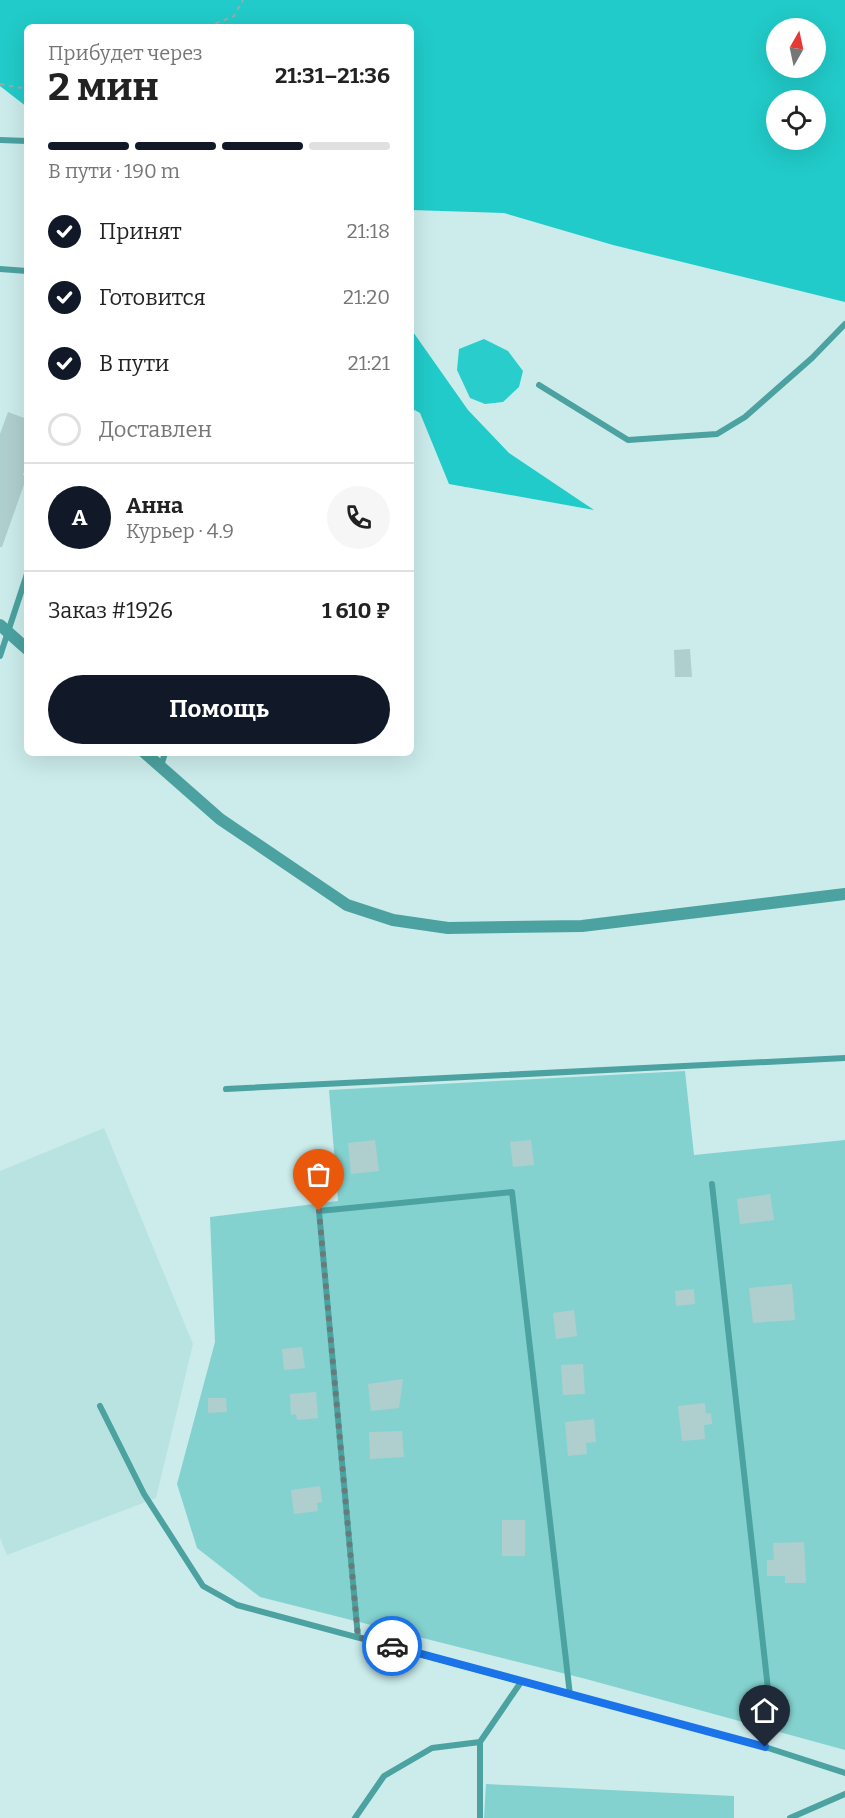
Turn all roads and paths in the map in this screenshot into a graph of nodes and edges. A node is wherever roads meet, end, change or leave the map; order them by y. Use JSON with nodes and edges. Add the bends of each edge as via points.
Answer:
{"nodes":[{"id":1,"x":243,"y":0,"type":"edge"},
{"id":2,"x":214,"y":24,"type":"edge"},
{"id":3,"x":0,"y":84,"type":"edge"},
{"id":4,"x":24,"y":88,"type":"edge"},
{"id":5,"x":0,"y":140,"type":"edge"},
{"id":6,"x":24,"y":141,"type":"edge"},
{"id":7,"x":0,"y":269,"type":"edge"},
{"id":8,"x":24,"y":271,"type":"edge"},
{"id":9,"x":845,"y":324,"type":"edge"},
{"id":10,"x":539,"y":385,"type":"dead end"},
{"id":11,"x":24,"y":581,"type":"edge"},
{"id":12,"x":4,"y":629,"type":"edge"},
{"id":13,"x":24,"y":646,"type":"edge"},
{"id":14,"x":0,"y":656,"type":"edge"},
{"id":15,"x":148,"y":756,"type":"edge"},
{"id":16,"x":164,"y":756,"type":"edge"},
{"id":17,"x":160,"y":766,"type":"junction"},
{"id":18,"x":845,"y":894,"type":"edge"},
{"id":19,"x":845,"y":1058,"type":"edge"},
{"id":20,"x":226,"y":1089,"type":"dead end"},
{"id":21,"x":711,"y":1184,"type":"dead end"},
{"id":22,"x":100,"y":1406,"type":"dead end"},
{"id":23,"x":358,"y":1637,"type":"junction"},
{"id":24,"x":521,"y":1682,"type":"junction"},
{"id":25,"x":570,"y":1695,"type":"junction"},
{"id":26,"x":480,"y":1742,"type":"junction"},
{"id":27,"x":765,"y":1747,"type":"junction"},
{"id":28,"x":845,"y":1773,"type":"edge"},
{"id":29,"x":845,"y":1794,"type":"edge"},
{"id":30,"x":355,"y":1818,"type":"edge"},
{"id":31,"x":480,"y":1818,"type":"edge"},
{"id":32,"x":790,"y":1818,"type":"edge"}],
"edges":[{"from":1,"to":2,"type":"path","via":[[234,16]]},
{"from":3,"to":4,"type":"path"},
{"from":5,"to":6,"type":"lane"},
{"from":7,"to":8,"type":"lane"},
{"from":9,"to":10,"type":"lane","via":[[745,417],[717,434],[628,440]]},
{"from":11,"to":12,"type":"lane"},
{"from":12,"to":13,"type":"street"},
{"from":12,"to":14,"type":"lane"},
{"from":15,"to":17,"type":"street"},
{"from":16,"to":17,"type":"lane"},
{"from":17,"to":18,"type":"street","via":[[220,819],[347,905],[393,920],[448,928],[582,926]]},
{"from":19,"to":20,"type":"lane"},
{"from":21,"to":27,"type":"lane","via":[[769,1698]]},
{"from":22,"to":23,"type":"lane","via":[[144,1494],[203,1586],[237,1605]]},
{"from":23,"to":24,"type":"lane"},
{"from":23,"to":25,"type":"lane","via":[[319,1211],[512,1192]]},
{"from":24,"to":25,"type":"lane"},
{"from":24,"to":26,"type":"lane"},
{"from":25,"to":27,"type":"lane"},
{"from":26,"to":30,"type":"lane","via":[[432,1748],[384,1776]]},
{"from":26,"to":31,"type":"lane"},
{"from":27,"to":28,"type":"lane"},
{"from":29,"to":32,"type":"lane"}]}
